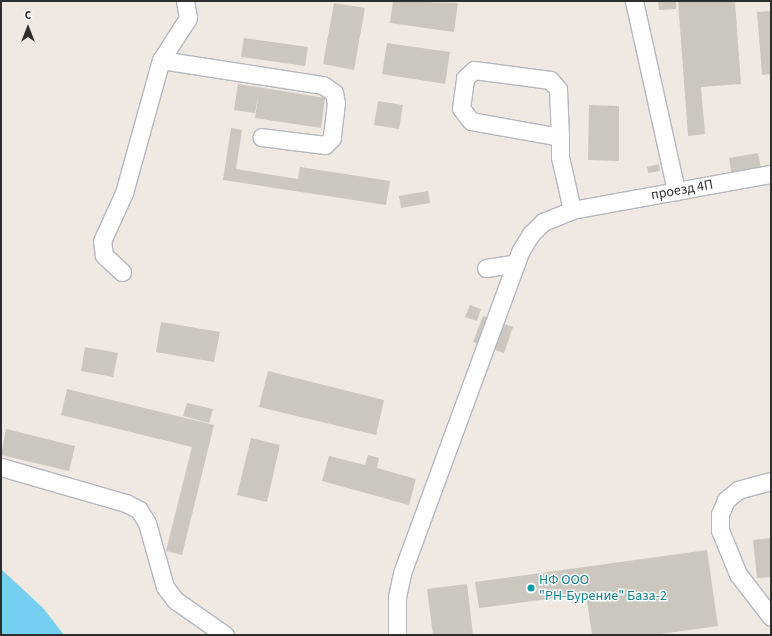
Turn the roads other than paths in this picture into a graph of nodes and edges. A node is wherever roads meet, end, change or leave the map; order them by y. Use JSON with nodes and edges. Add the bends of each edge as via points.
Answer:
{"nodes":[{"id":1,"x":185,"y":1,"type":"edge"},
{"id":2,"x":634,"y":1,"type":"edge"},
{"id":3,"x":161,"y":60,"type":"junction"},
{"id":4,"x":261,"y":136,"type":"dead end"},
{"id":5,"x":560,"y":137,"type":"junction"},
{"id":6,"x":771,"y":174,"type":"edge"},
{"id":7,"x":676,"y":191,"type":"junction"},
{"id":8,"x":572,"y":210,"type":"junction"},
{"id":9,"x":516,"y":263,"type":"junction"},
{"id":10,"x":486,"y":268,"type":"dead end"},
{"id":11,"x":122,"y":272,"type":"dead end"},
{"id":12,"x":1,"y":466,"type":"edge"},
{"id":13,"x":771,"y":481,"type":"edge"},
{"id":14,"x":771,"y":617,"type":"edge"},
{"id":15,"x":225,"y":635,"type":"edge"},
{"id":16,"x":398,"y":635,"type":"edge"}],
"edges":[{"from":1,"to":3,"type":"street","via":[[188,18]]},
{"from":2,"to":7,"type":"street"},
{"from":3,"to":4,"type":"street","via":[[323,85],[334,93],[336,103],[332,138],[325,145]]},
{"from":3,"to":11,"type":"street","via":[[124,193],[102,241],[104,256]]},
{"from":5,"to":5,"type":"street","via":[[558,89],[550,80],[474,70],[465,78],[461,108],[471,121]]},
{"from":5,"to":8,"type":"street","via":[[560,157]]},
{"from":6,"to":7,"type":"street","name":"проезд 4П"},
{"from":7,"to":8,"type":"street","name":"проезд 4П"},
{"from":8,"to":9,"type":"street","name":"проезд 4П","via":[[543,222],[531,234]]},
{"from":9,"to":10,"type":"street"},
{"from":9,"to":16,"type":"street","name":"проезд 4П","via":[[402,573],[397,597]]},
{"from":12,"to":15,"type":"street","via":[[126,502],[139,510],[147,523],[165,587],[175,600]]},
{"from":13,"to":14,"type":"street","via":[[738,490],[726,500],[720,514],[720,530],[738,574]]}]}
